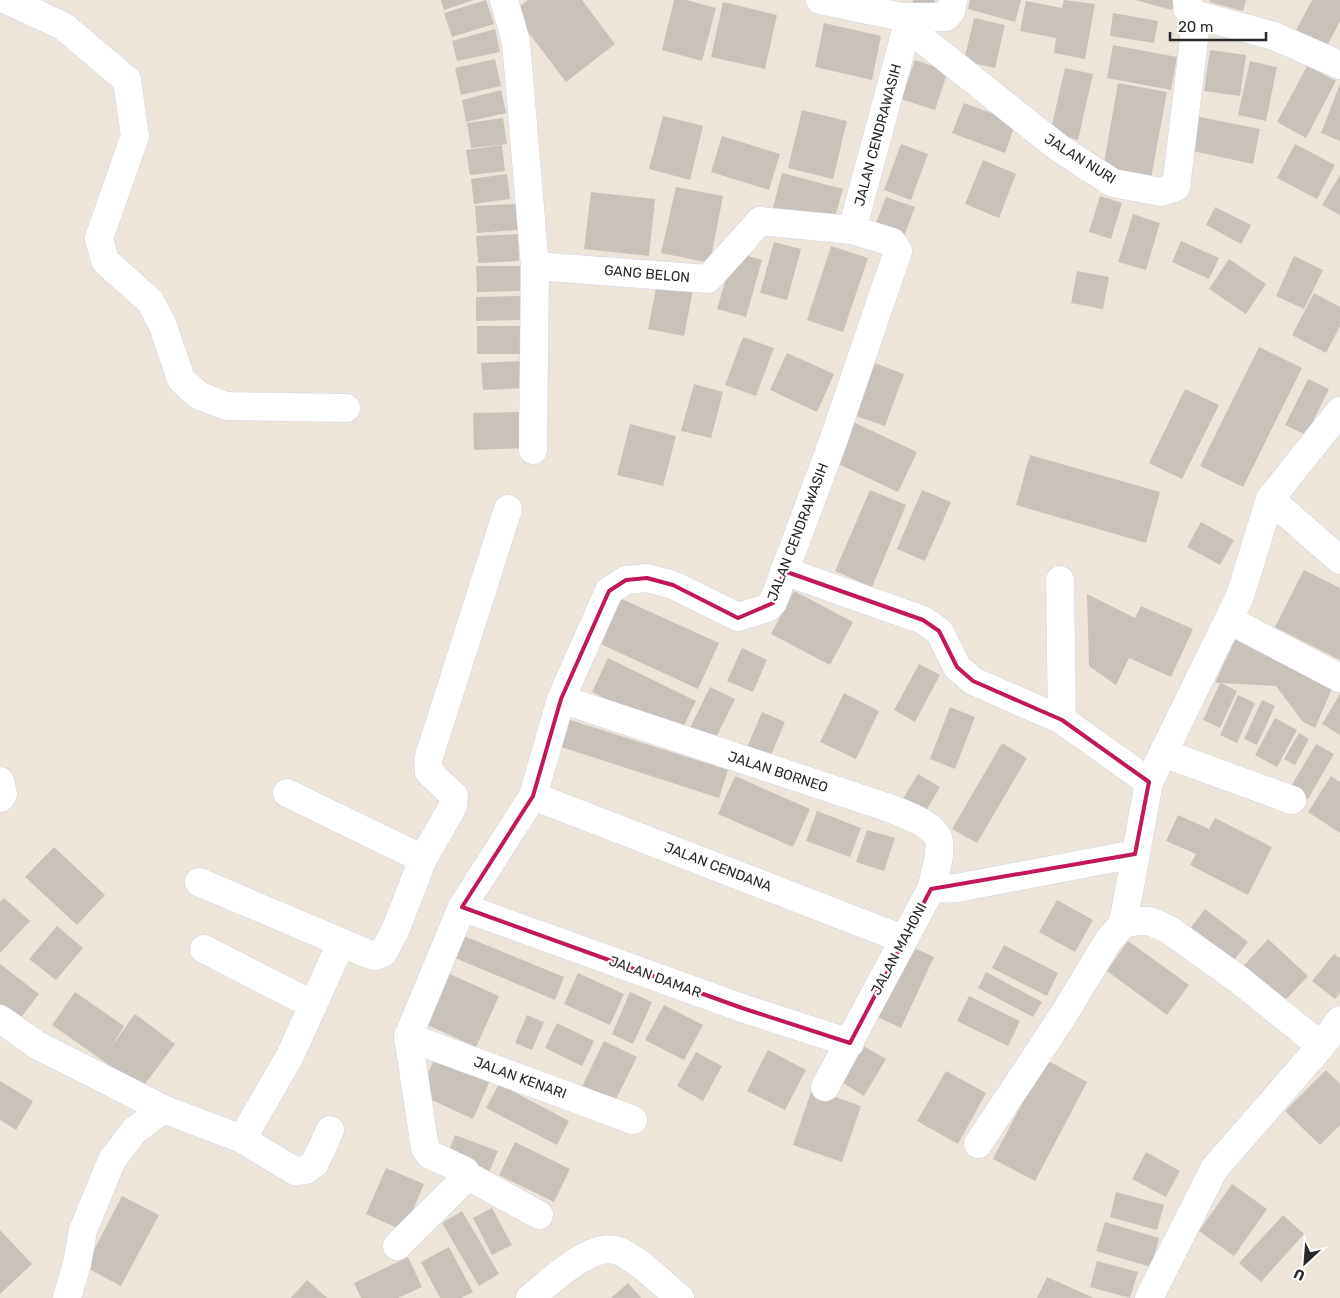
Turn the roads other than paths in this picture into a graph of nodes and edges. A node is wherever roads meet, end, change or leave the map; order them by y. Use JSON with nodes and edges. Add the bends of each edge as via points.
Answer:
{"nodes":[{"id":1,"x":7,"y":0,"type":"edge"},
{"id":2,"x":504,"y":0,"type":"edge"},
{"id":3,"x":820,"y":0,"type":"edge"},
{"id":4,"x":954,"y":0,"type":"edge"},
{"id":5,"x":1192,"y":8,"type":"edge"},
{"id":6,"x":905,"y":22,"type":"junction"},
{"id":7,"x":1340,"y":65,"type":"edge"},
{"id":8,"x":852,"y":230,"type":"junction"},
{"id":9,"x":535,"y":266,"type":"junction"},
{"id":10,"x":346,"y":408,"type":"dead end"},
{"id":11,"x":1340,"y":411,"type":"edge"},
{"id":12,"x":533,"y":450,"type":"dead end"},
{"id":13,"x":1270,"y":498,"type":"junction"},
{"id":14,"x":508,"y":509,"type":"dead end"},
{"id":15,"x":1340,"y":560,"type":"edge"},
{"id":16,"x":784,"y":571,"type":"junction"},
{"id":17,"x":1060,"y":580,"type":"dead end"},
{"id":18,"x":1229,"y":620,"type":"junction"},
{"id":19,"x":1340,"y":678,"type":"edge"},
{"id":20,"x":561,"y":699,"type":"junction"},
{"id":21,"x":1062,"y":720,"type":"junction"},
{"id":22,"x":1163,"y":753,"type":"junction"},
{"id":23,"x":0,"y":782,"type":"edge"},
{"id":24,"x":1148,"y":782,"type":"junction"},
{"id":25,"x":287,"y":793,"type":"dead end"},
{"id":26,"x":533,"y":796,"type":"junction"},
{"id":27,"x":0,"y":798,"type":"edge"},
{"id":28,"x":1292,"y":800,"type":"dead end"},
{"id":29,"x":1136,"y":854,"type":"junction"},
{"id":30,"x":423,"y":859,"type":"junction"},
{"id":31,"x":199,"y":882,"type":"dead end"},
{"id":32,"x":931,"y":889,"type":"junction"},
{"id":33,"x":462,"y":907,"type":"junction"},
{"id":34,"x":1123,"y":924,"type":"junction"},
{"id":35,"x":903,"y":939,"type":"junction"},
{"id":36,"x":341,"y":943,"type":"junction"},
{"id":37,"x":204,"y":950,"type":"dead end"},
{"id":38,"x":314,"y":1005,"type":"junction"},
{"id":39,"x":0,"y":1019,"type":"edge"},
{"id":40,"x":1340,"y":1020,"type":"edge"},
{"id":41,"x":408,"y":1037,"type":"junction"},
{"id":42,"x":850,"y":1042,"type":"junction"},
{"id":43,"x":1321,"y":1046,"type":"junction"},
{"id":44,"x":825,"y":1087,"type":"dead end"},
{"id":45,"x":163,"y":1109,"type":"junction"},
{"id":46,"x":633,"y":1120,"type":"dead end"},
{"id":47,"x":330,"y":1130,"type":"dead end"},
{"id":48,"x":242,"y":1139,"type":"junction"},
{"id":49,"x":978,"y":1144,"type":"dead end"},
{"id":50,"x":468,"y":1176,"type":"junction"},
{"id":51,"x":539,"y":1215,"type":"dead end"},
{"id":52,"x":397,"y":1246,"type":"dead end"},
{"id":53,"x":67,"y":1298,"type":"edge"},
{"id":54,"x":530,"y":1298,"type":"edge"},
{"id":55,"x":680,"y":1298,"type":"edge"},
{"id":56,"x":1149,"y":1298,"type":"edge"}],
"edges":[{"from":1,"to":10,"type":"street","via":[[63,26],[127,80],[135,136],[99,238],[105,261],[150,301],[163,326],[181,379],[198,395],[226,406]]},
{"from":2,"to":9,"type":"street","via":[[516,42]]},
{"from":3,"to":6,"type":"street"},
{"from":4,"to":6,"type":"street","via":[[946,17]]},
{"from":5,"to":6,"type":"street","name":"JALAN NURI","via":[[1176,187],[1161,192],[1113,183],[1059,148]]},
{"from":5,"to":7,"type":"street","via":[[1274,36]]},
{"from":6,"to":8,"type":"street","name":"JALAN CENDRAWASIH"},
{"from":8,"to":9,"type":"street","name":"GANG BELON","via":[[760,221],[708,279]]},
{"from":8,"to":16,"type":"street","name":"JALAN CENDRAWASIH","via":[[892,242],[898,251],[831,447]]},
{"from":9,"to":12,"type":"street"},
{"from":11,"to":13,"type":"street"},
{"from":13,"to":15,"type":"street"},
{"from":13,"to":18,"type":"street","via":[[1240,596]]},
{"from":14,"to":30,"type":"street","via":[[428,760],[429,772],[454,796],[449,816]]},
{"from":16,"to":20,"type":"street","name":"JALAN CENDRAWASIH","via":[[772,604],[740,617],[673,585],[647,578],[626,580],[609,591]]},
{"from":16,"to":21,"type":"street","via":[[923,620],[939,631],[957,667],[973,681]]},
{"from":17,"to":21,"type":"street"},
{"from":18,"to":19,"type":"street"},
{"from":18,"to":22,"type":"street"},
{"from":20,"to":26,"type":"street","name":"JALAN CENDRAWASIH"},
{"from":20,"to":32,"type":"street","name":"JALAN BORNEO","via":[[919,820],[933,828],[940,839]]},
{"from":21,"to":24,"type":"street"},
{"from":22,"to":24,"type":"street"},
{"from":22,"to":28,"type":"street"},
{"from":23,"to":27,"type":"street","via":[[3,794]]},
{"from":24,"to":29,"type":"street"},
{"from":25,"to":30,"type":"street"},
{"from":26,"to":33,"type":"street","name":"JALAN CENDRAWASIH"},
{"from":26,"to":35,"type":"street","name":"JALAN CENDANA"},
{"from":29,"to":32,"type":"street","name":"JALAN MAHONI","via":[[957,888]]},
{"from":29,"to":34,"type":"street"},
{"from":30,"to":36,"type":"street","via":[[383,953],[376,956]]},
{"from":31,"to":36,"type":"street"},
{"from":32,"to":35,"type":"street","name":"JALAN MAHONI"},
{"from":33,"to":41,"type":"street","name":"JALAN CENDRAWASIH"},
{"from":33,"to":42,"type":"street","name":"JALAN DAMAR","via":[[742,1008]]},
{"from":34,"to":43,"type":"street","via":[[1149,921],[1168,929]]},
{"from":34,"to":49,"type":"street","via":[[1104,948]]},
{"from":35,"to":42,"type":"street","name":"JALAN MAHONI"},
{"from":36,"to":38,"type":"street"},
{"from":37,"to":38,"type":"street"},
{"from":38,"to":48,"type":"street","via":[[290,1056]]},
{"from":39,"to":45,"type":"street","via":[[38,1045]]},
{"from":40,"to":43,"type":"street"},
{"from":41,"to":46,"type":"street","name":"JALAN KENARI"},
{"from":41,"to":50,"type":"street","via":[[426,1151],[465,1171]]},
{"from":42,"to":44,"type":"street","name":"JALAN MAHONI"},
{"from":43,"to":56,"type":"street","via":[[1214,1170]]},
{"from":45,"to":48,"type":"street"},
{"from":45,"to":53,"type":"street","via":[[134,1131],[112,1160],[83,1230]]},
{"from":47,"to":48,"type":"street","via":[[315,1163],[306,1170],[296,1171]]},
{"from":50,"to":51,"type":"street"},
{"from":50,"to":52,"type":"street"},
{"from":54,"to":55,"type":"street","via":[[588,1254],[614,1250],[633,1260]]}]}
